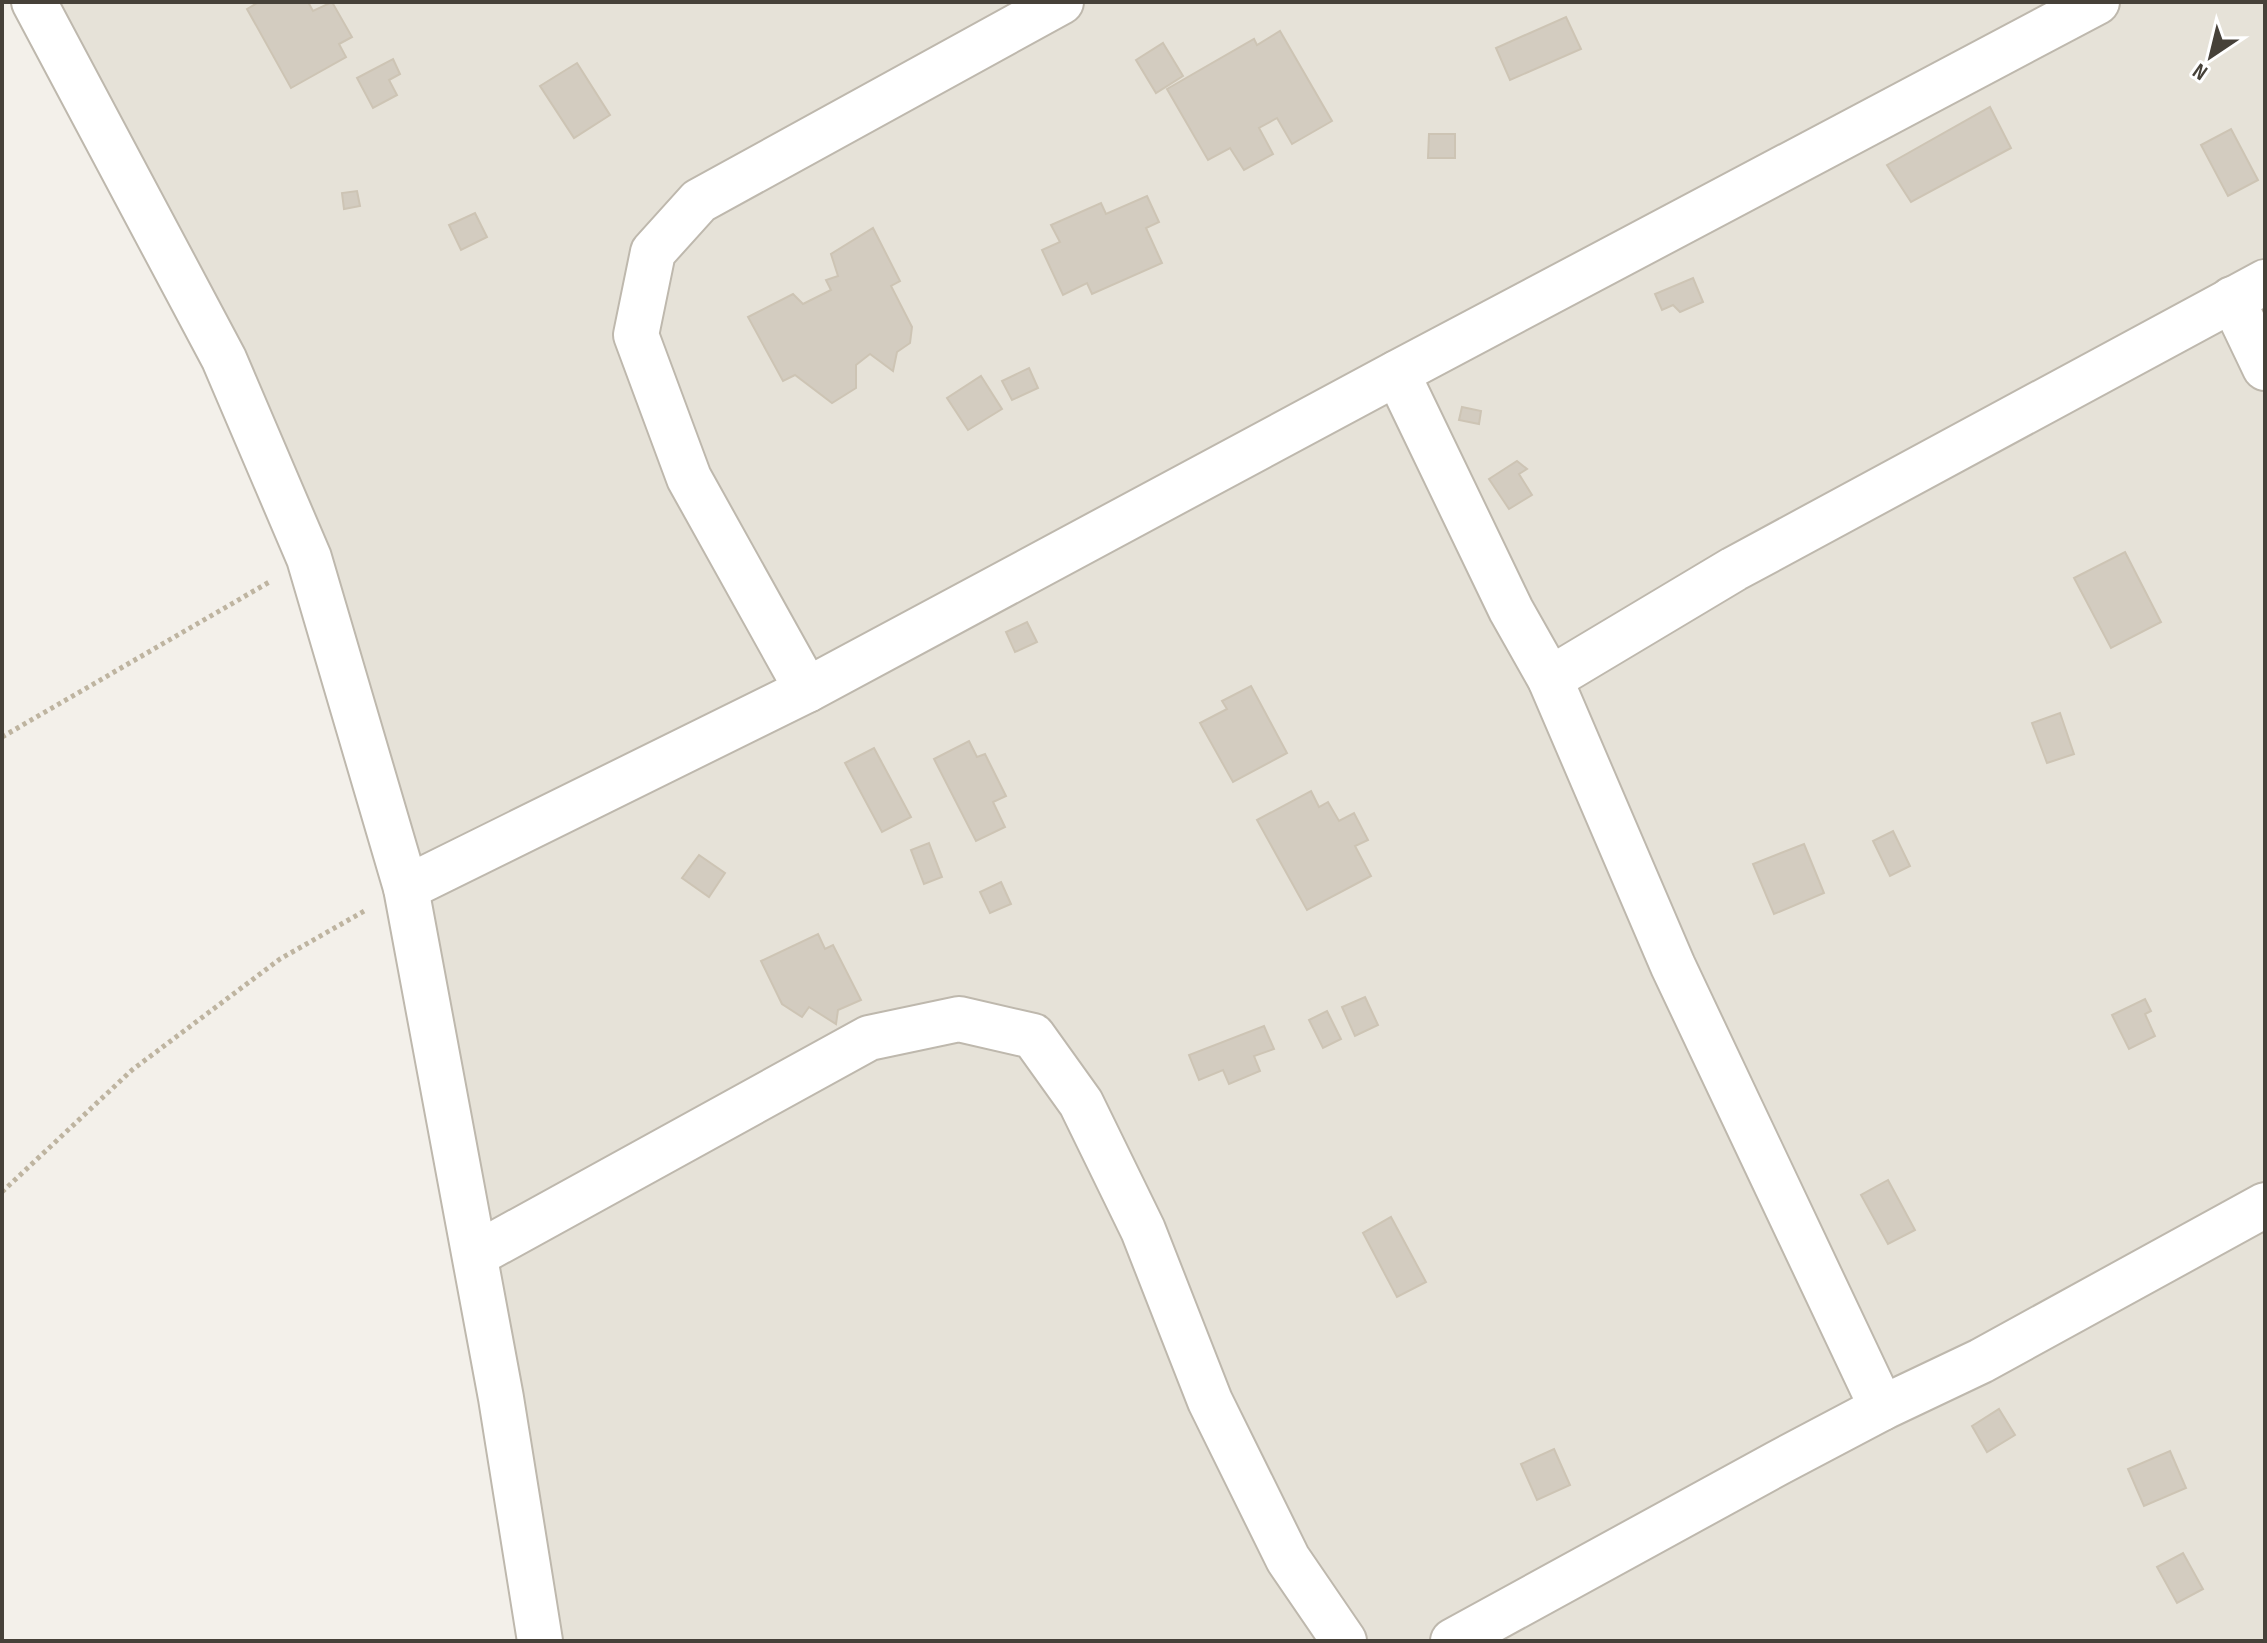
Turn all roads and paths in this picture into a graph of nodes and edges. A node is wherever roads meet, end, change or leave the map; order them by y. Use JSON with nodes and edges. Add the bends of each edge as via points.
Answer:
{"nodes":[{"id":1,"x":34,"y":2,"type":"edge"},
{"id":2,"x":1061,"y":2,"type":"edge"},
{"id":3,"x":2097,"y":2,"type":"edge"},
{"id":4,"x":2248,"y":290,"type":"edge"},
{"id":5,"x":2265,"y":368,"type":"edge"},
{"id":6,"x":1397,"y":373,"type":"junction"},
{"id":7,"x":309,"y":558,"type":"junction"},
{"id":8,"x":1550,"y":679,"type":"junction"},
{"id":9,"x":807,"y":690,"type":"junction"},
{"id":10,"x":2,"y":737,"type":"edge"},
{"id":11,"x":406,"y":888,"type":"junction"},
{"id":12,"x":2,"y":1192,"type":"edge"},
{"id":13,"x":2265,"y":1205,"type":"edge"},
{"id":14,"x":475,"y":1255,"type":"junction"},
{"id":15,"x":1882,"y":1408,"type":"junction"},
{"id":16,"x":540,"y":1641,"type":"edge"},
{"id":17,"x":1344,"y":1641,"type":"edge"},
{"id":18,"x":1453,"y":1641,"type":"edge"}],
"edges":[{"from":1,"to":7,"type":"street","via":[[224,359]]},
{"from":2,"to":9,"type":"street","via":[[699,201],[653,252],[636,335],[689,478]]},
{"from":3,"to":6,"type":"street"},
{"from":4,"to":5,"type":"street"},
{"from":4,"to":8,"type":"street","via":[[1734,569]]},
{"from":6,"to":8,"type":"street","via":[[1511,610]]},
{"from":6,"to":9,"type":"street"},
{"from":7,"to":10,"type":"path"},
{"from":7,"to":11,"type":"street"},
{"from":8,"to":15,"type":"street","via":[[1673,966]]},
{"from":9,"to":11,"type":"street"},
{"from":11,"to":12,"type":"path","via":[[280,959],[230,996],[132,1070]]},
{"from":11,"to":14,"type":"street"},
{"from":13,"to":15,"type":"street","via":[[1981,1361]]},
{"from":14,"to":16,"type":"street"},
{"from":14,"to":17,"type":"street","via":[[869,1038],[959,1019],[1033,1036],[1081,1103],[1143,1230],[1210,1401],[1288,1559]]},
{"from":15,"to":18,"type":"street"}]}
